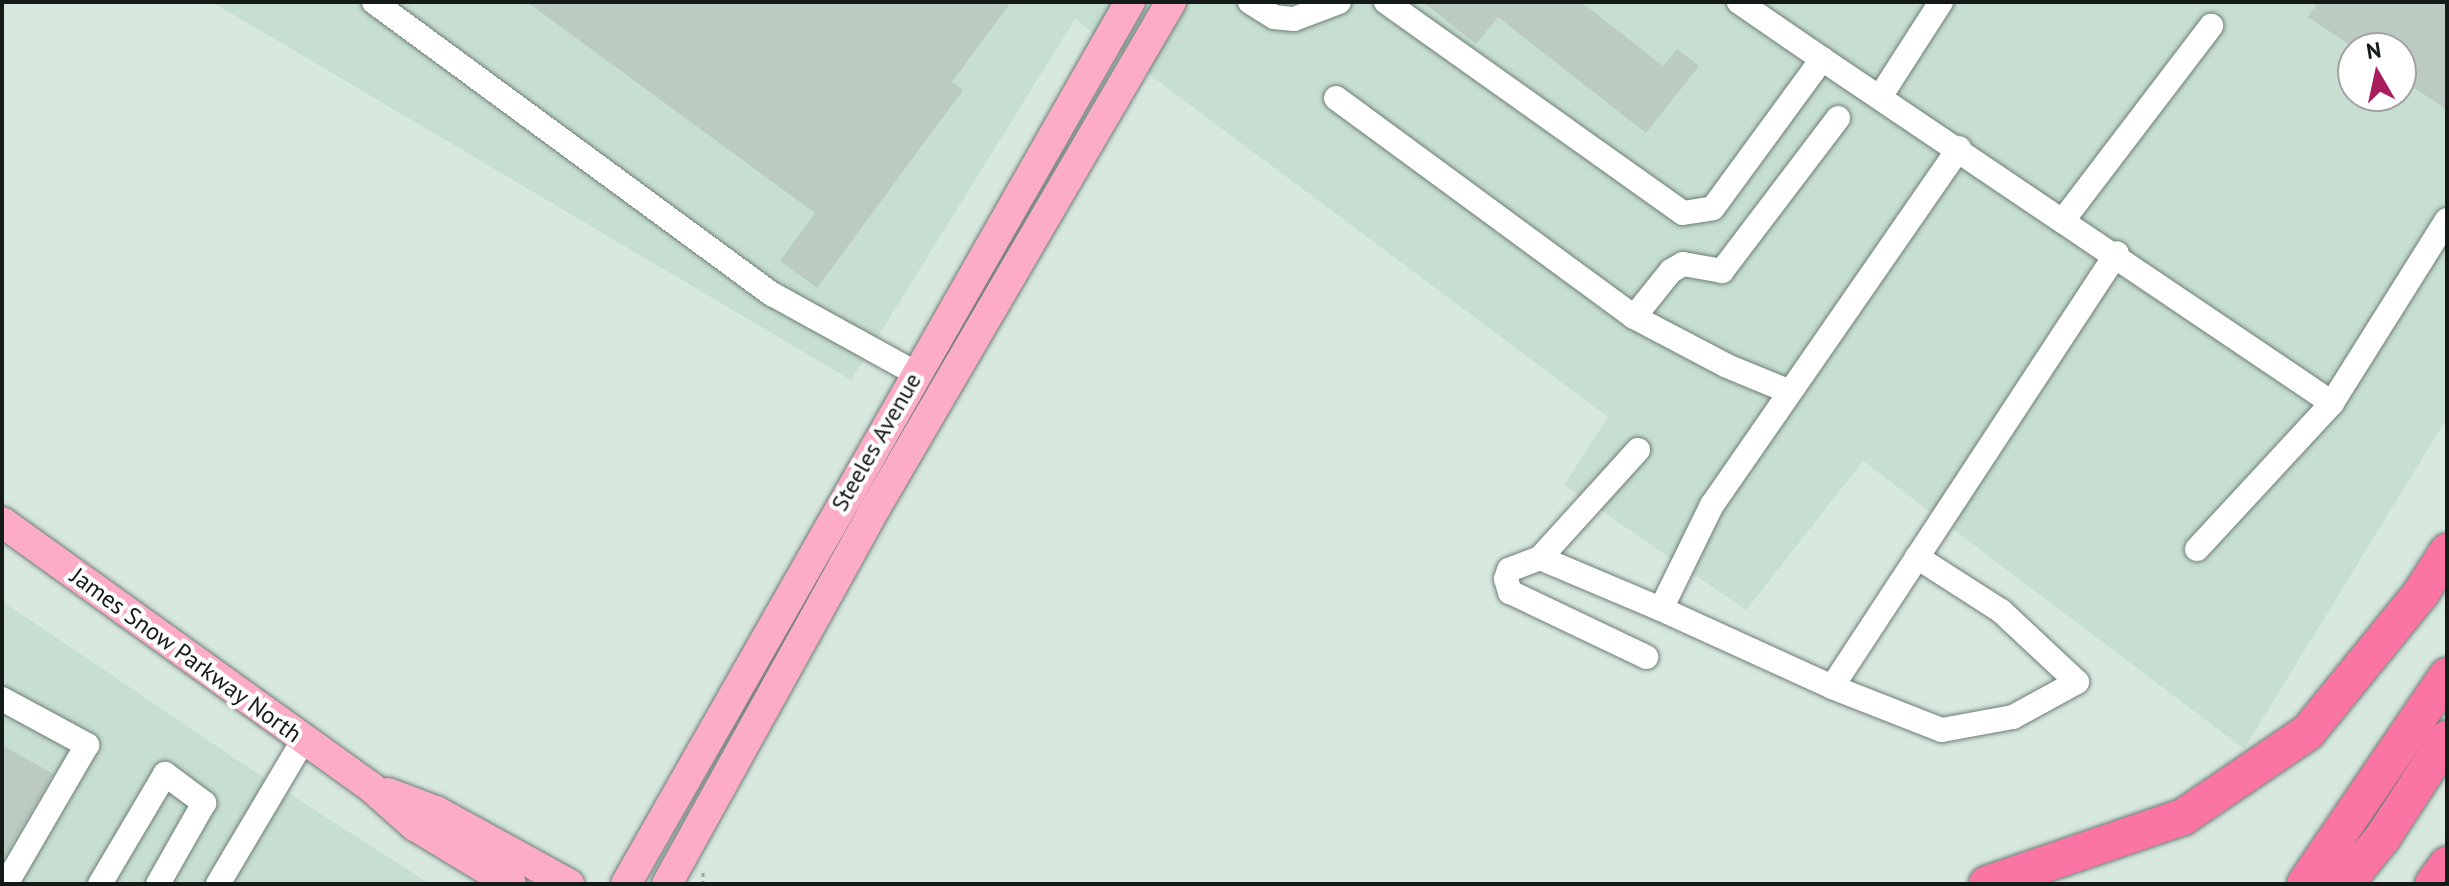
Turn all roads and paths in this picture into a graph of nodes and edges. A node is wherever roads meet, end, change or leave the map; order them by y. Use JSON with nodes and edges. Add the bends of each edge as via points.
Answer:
{"nodes":[{"id":1,"x":374,"y":2,"type":"edge"},
{"id":2,"x":1130,"y":2,"type":"edge"},
{"id":3,"x":1171,"y":2,"type":"edge"},
{"id":4,"x":1250,"y":2,"type":"edge"},
{"id":5,"x":1339,"y":2,"type":"edge"},
{"id":6,"x":1386,"y":2,"type":"edge"},
{"id":7,"x":1739,"y":2,"type":"edge"},
{"id":8,"x":1941,"y":2,"type":"edge"},
{"id":9,"x":2211,"y":26,"type":"dead end"},
{"id":10,"x":1822,"y":59,"type":"junction"},
{"id":11,"x":1880,"y":97,"type":"junction"},
{"id":12,"x":1336,"y":98,"type":"dead end"},
{"id":13,"x":1838,"y":118,"type":"dead end"},
{"id":14,"x":1959,"y":148,"type":"junction"},
{"id":15,"x":2064,"y":219,"type":"junction"},
{"id":16,"x":2447,"y":220,"type":"edge"},
{"id":17,"x":2117,"y":253,"type":"junction"},
{"id":18,"x":1634,"y":317,"type":"junction"},
{"id":19,"x":915,"y":373,"type":"junction"},
{"id":20,"x":1788,"y":391,"type":"junction"},
{"id":21,"x":2332,"y":403,"type":"junction"},
{"id":22,"x":1638,"y":450,"type":"dead end"},
{"id":23,"x":2,"y":522,"type":"edge"},
{"id":24,"x":2197,"y":549,"type":"dead end"},
{"id":25,"x":2447,"y":552,"type":"edge"},
{"id":26,"x":1917,"y":557,"type":"junction"},
{"id":27,"x":1540,"y":558,"type":"junction"},
{"id":28,"x":1661,"y":609,"type":"junction"},
{"id":29,"x":1646,"y":657,"type":"dead end"},
{"id":30,"x":2447,"y":676,"type":"edge"},
{"id":31,"x":1832,"y":687,"type":"junction"},
{"id":32,"x":2,"y":699,"type":"edge"},
{"id":33,"x":304,"y":739,"type":"junction"},
{"id":34,"x":2447,"y":739,"type":"edge"},
{"id":35,"x":371,"y":787,"type":"junction"},
{"id":36,"x":2447,"y":865,"type":"edge"},
{"id":37,"x":6,"y":884,"type":"edge"},
{"id":38,"x":100,"y":884,"type":"edge"},
{"id":39,"x":158,"y":884,"type":"edge"},
{"id":40,"x":218,"y":884,"type":"edge"},
{"id":41,"x":511,"y":884,"type":"edge"},
{"id":42,"x":569,"y":884,"type":"edge"},
{"id":43,"x":626,"y":884,"type":"edge"},
{"id":44,"x":667,"y":884,"type":"edge"},
{"id":45,"x":1987,"y":884,"type":"edge"},
{"id":46,"x":2305,"y":884,"type":"edge"},
{"id":47,"x":2345,"y":884,"type":"edge"},
{"id":48,"x":2433,"y":884,"type":"edge"}],
"edges":[{"from":1,"to":19,"type":"lane","via":[[772,294]]},
{"from":2,"to":19,"type":"main road","name":"Steeles Avenue"},
{"from":3,"to":44,"type":"main road","name":"Steeles Avenue","via":[[876,507]]},
{"from":4,"to":5,"type":"lane","via":[[1274,17],[1294,19]]},
{"from":6,"to":10,"type":"lane","via":[[1683,213],[1713,208]]},
{"from":7,"to":10,"type":"lane"},
{"from":8,"to":11,"type":"lane"},
{"from":9,"to":15,"type":"lane"},
{"from":10,"to":11,"type":"lane"},
{"from":11,"to":14,"type":"lane"},
{"from":12,"to":18,"type":"lane"},
{"from":13,"to":18,"type":"lane","via":[[1722,271],[1683,264],[1671,271]]},
{"from":14,"to":15,"type":"lane"},
{"from":14,"to":20,"type":"lane"},
{"from":15,"to":17,"type":"lane"},
{"from":16,"to":21,"type":"lane"},
{"from":17,"to":21,"type":"lane"},
{"from":17,"to":26,"type":"lane"},
{"from":18,"to":20,"type":"lane"},
{"from":19,"to":43,"type":"main road","name":"Steeles Avenue"},
{"from":20,"to":28,"type":"lane","via":[[1712,505]]},
{"from":21,"to":24,"type":"lane"},
{"from":22,"to":27,"type":"lane"},
{"from":23,"to":33,"type":"main road","name":"James Snow Parkway North"},
{"from":25,"to":45,"type":"highway","via":[[2421,593],[2308,732],[2183,817]]},
{"from":26,"to":31,"type":"lane"},
{"from":26,"to":31,"type":"lane","via":[[2001,611],[2077,682],[2013,717],[1942,730]]},
{"from":27,"to":28,"type":"lane"},
{"from":27,"to":29,"type":"lane","via":[[1509,570],[1510,592]]},
{"from":28,"to":31,"type":"lane"},
{"from":30,"to":46,"type":"highway"},
{"from":32,"to":37,"type":"lane","via":[[87,745]]},
{"from":33,"to":35,"type":"main road","name":"James Snow Parkway North"},
{"from":33,"to":40,"type":"lane"},
{"from":34,"to":47,"type":"highway","via":[[2383,837]]},
{"from":35,"to":41,"type":"main road","name":"James Snow Parkway North","via":[[415,826]]},
{"from":35,"to":42,"type":"main road","name":"James Snow Parkway North","via":[[436,811]]},
{"from":36,"to":48,"type":"highway"},
{"from":38,"to":39,"type":"lane","via":[[165,774],[204,803]]}]}
